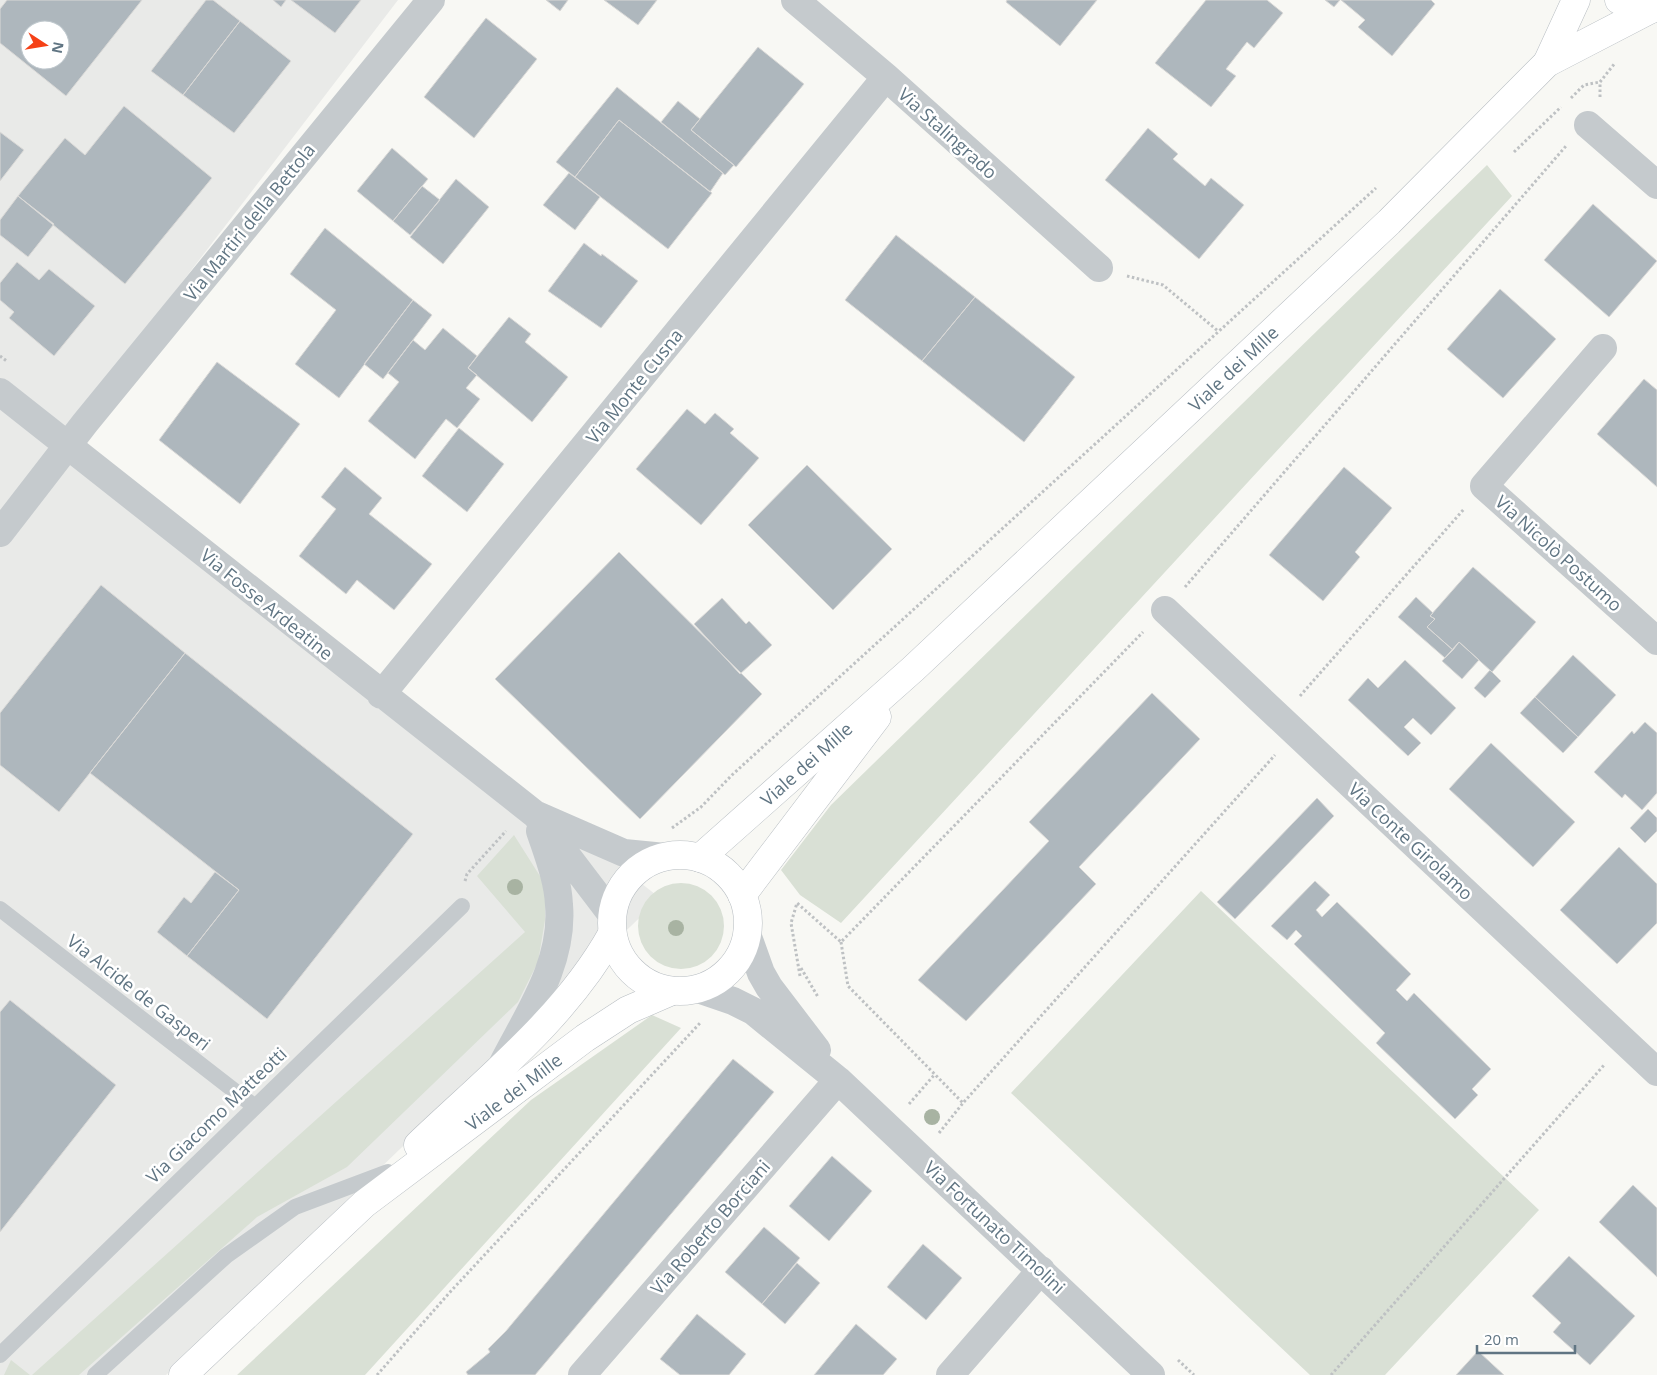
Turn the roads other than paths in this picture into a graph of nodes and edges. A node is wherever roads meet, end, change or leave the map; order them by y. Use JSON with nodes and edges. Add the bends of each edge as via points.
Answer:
{"nodes":[{"id":1,"x":431,"y":0,"type":"edge"},
{"id":2,"x":795,"y":0,"type":"edge"},
{"id":3,"x":1576,"y":0,"type":"edge"},
{"id":4,"x":1619,"y":0,"type":"edge"},
{"id":5,"x":1654,"y":9,"type":"edge"},
{"id":6,"x":1547,"y":63,"type":"junction"},
{"id":7,"x":886,"y":77,"type":"junction"},
{"id":8,"x":1588,"y":125,"type":"road end"},
{"id":9,"x":1657,"y":186,"type":"edge"},
{"id":10,"x":1099,"y":268,"type":"road end"},
{"id":11,"x":1603,"y":348,"type":"dead end"},
{"id":12,"x":0,"y":392,"type":"edge"},
{"id":13,"x":69,"y":445,"type":"junction"},
{"id":14,"x":0,"y":533,"type":"edge"},
{"id":15,"x":1166,"y":610,"type":"road end"},
{"id":16,"x":1657,"y":640,"type":"edge"},
{"id":17,"x":913,"y":668,"type":"junction"},
{"id":18,"x":381,"y":695,"type":"junction"},
{"id":19,"x":531,"y":812,"type":"junction"},
{"id":20,"x":664,"y":844,"type":"junction"},
{"id":21,"x":700,"y":858,"type":"junction"},
{"id":22,"x":742,"y":895,"type":"junction"},
{"id":23,"x":462,"y":906,"type":"road end"},
{"id":24,"x":0,"y":909,"type":"edge"},
{"id":25,"x":612,"y":925,"type":"junction"},
{"id":26,"x":746,"y":934,"type":"junction"},
{"id":27,"x":685,"y":990,"type":"junction"},
{"id":28,"x":502,"y":1065,"type":"junction"},
{"id":29,"x":1657,"y":1072,"type":"edge"},
{"id":30,"x":838,"y":1080,"type":"junction"},
{"id":31,"x":254,"y":1106,"type":"junction"},
{"id":32,"x":388,"y":1172,"type":"junction"},
{"id":33,"x":364,"y":1204,"type":"junction"},
{"id":34,"x":1041,"y":1270,"type":"junction"},
{"id":35,"x":0,"y":1355,"type":"edge"},
{"id":36,"x":96,"y":1375,"type":"edge"},
{"id":37,"x":183,"y":1375,"type":"edge"},
{"id":38,"x":582,"y":1375,"type":"edge"},
{"id":39,"x":950,"y":1375,"type":"edge"},
{"id":40,"x":1151,"y":1375,"type":"edge"}],
"edges":[{"from":1,"to":13,"type":"street","name":"Via Martiri della Bettola"},
{"from":2,"to":7,"type":"street","name":"Via Stalingrado"},
{"from":3,"to":6,"type":"main road","name":"Viale dei Mille"},
{"from":4,"to":5,"type":"main road","name":"Viale dei Mille","via":[[1630,6]]},
{"from":5,"to":6,"type":"main road","name":"Viale dei Mille"},
{"from":6,"to":17,"type":"main road","name":"Viale dei Mille","via":[[1389,222]]},
{"from":7,"to":10,"type":"street","name":"Via Stalingrado"},
{"from":7,"to":18,"type":"street","name":"Via Monte Cusna"},
{"from":8,"to":9,"type":"street"},
{"from":11,"to":16,"type":"street","name":"Via Nicolò Postumo","via":[[1484,486]]},
{"from":12,"to":13,"type":"street","name":"Via Fosse Ardeatine"},
{"from":13,"to":14,"type":"street","name":"Via Martiri della Bettola"},
{"from":13,"to":18,"type":"street","name":"Via Fosse Ardeatine"},
{"from":15,"to":29,"type":"street","name":"Via Conte Girolamo"},
{"from":17,"to":21,"type":"main road","name":"Viale dei Mille"},
{"from":17,"to":22,"type":"main road","name":"Viale dei Mille"},
{"from":18,"to":19,"type":"street","name":"Via Fosse Ardeatine"},
{"from":19,"to":20,"type":"street","name":"Via Fosse Ardeatine","via":[[624,853]]},
{"from":19,"to":25,"type":"street","name":"Via Fosse Ardeatine"},
{"from":19,"to":28,"type":"street","via":[[555,882],[560,923],[548,976]]},
{"from":20,"to":21,"type":"main road","name":"Viale dei Mille","via":[[682,855]]},
{"from":20,"to":25,"type":"main road","name":"Viale dei Mille","via":[[629,878],[618,895]]},
{"from":21,"to":22,"type":"main road","name":"Viale dei Mille","via":[[731,879]]},
{"from":22,"to":26,"type":"main road","name":"Viale dei Mille","via":[[747,914]]},
{"from":23,"to":31,"type":"lane","name":"Via Giacomo Matteotti"},
{"from":24,"to":31,"type":"lane","name":"Via Alcide de Gasperi"},
{"from":25,"to":27,"type":"main road","via":[[620,955],[632,973],[651,985]]},
{"from":25,"to":28,"type":"main road","name":"Viale dei Mille","via":[[595,966]]},
{"from":26,"to":27,"type":"main road","name":"Viale dei Mille","via":[[741,953],[730,969],[716,981]]},
{"from":26,"to":30,"type":"street","name":"Via Fortunato Timolini","via":[[769,988]]},
{"from":27,"to":30,"type":"street","name":"Via Fortunato Timolini","via":[[733,1001],[754,1011]]},
{"from":27,"to":33,"type":"main road","name":"Viale dei Mille","via":[[628,1010],[585,1038]]},
{"from":28,"to":32,"type":"main road","name":"Viale dei Mille"},
{"from":30,"to":34,"type":"street","name":"Via Fortunato Timolini"},
{"from":30,"to":38,"type":"street","name":"Via Roberto Borciani"},
{"from":31,"to":35,"type":"lane","name":"Via Giacomo Matteotti"},
{"from":32,"to":33,"type":"main road","name":"Viale dei Mille"},
{"from":32,"to":36,"type":"lane","via":[[295,1207],[226,1256]]},
{"from":33,"to":37,"type":"main road","name":"Viale dei Mille"},
{"from":34,"to":39,"type":"street"},
{"from":34,"to":40,"type":"street","name":"Via Fortunato Timolini"}]}
